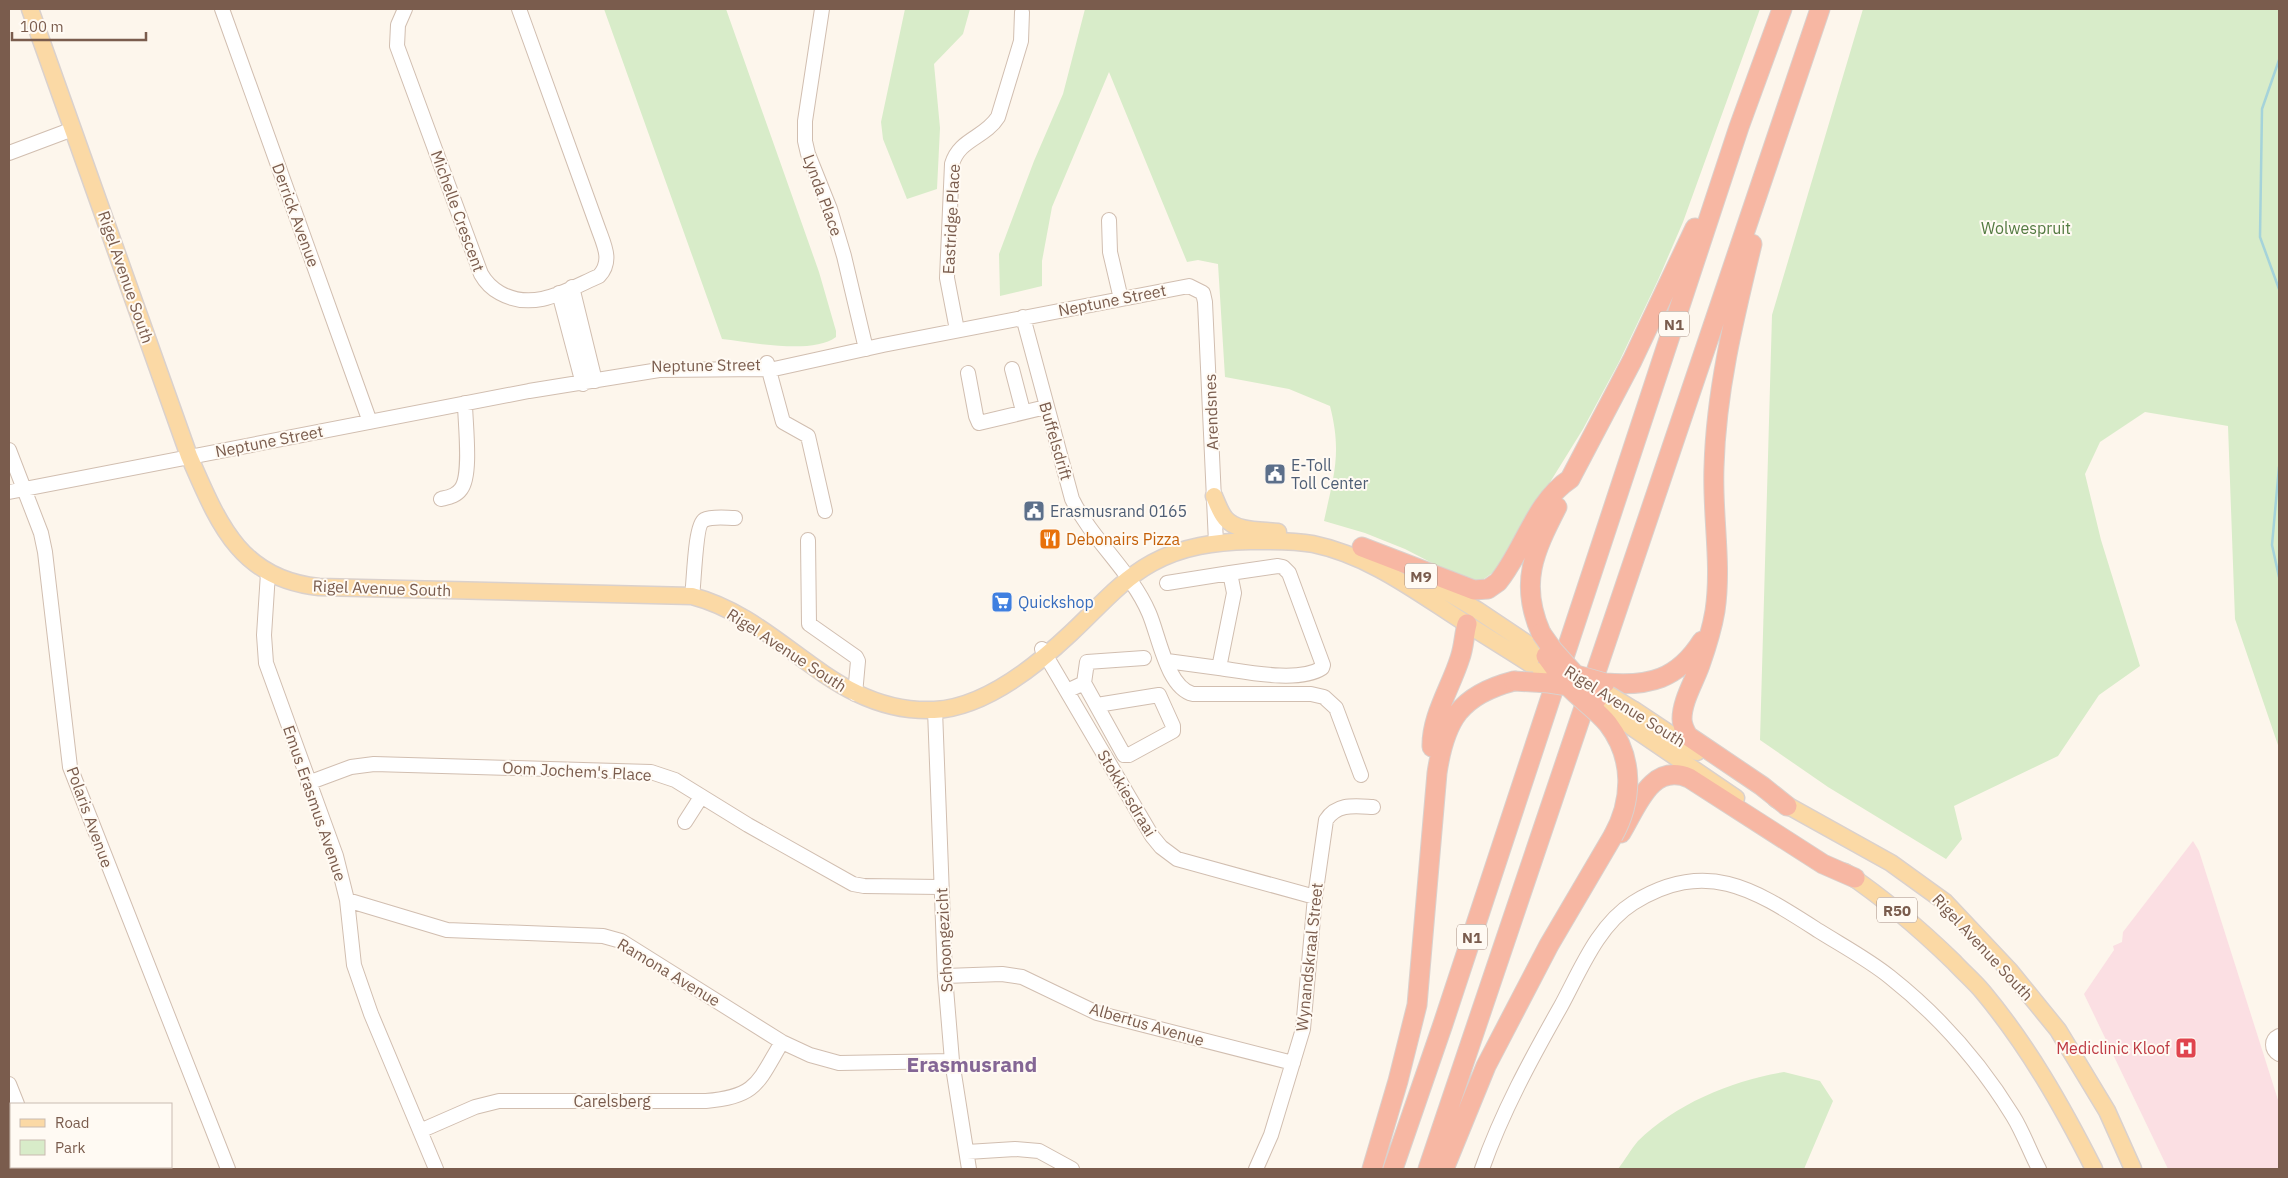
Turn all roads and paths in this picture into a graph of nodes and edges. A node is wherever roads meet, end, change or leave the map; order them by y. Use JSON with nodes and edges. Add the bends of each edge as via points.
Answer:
{"nodes":[{"id":1,"x":30,"y":9,"type":"edge"},
{"id":2,"x":222,"y":9,"type":"edge"},
{"id":3,"x":405,"y":9,"type":"edge"},
{"id":4,"x":518,"y":9,"type":"edge"},
{"id":5,"x":822,"y":9,"type":"edge"},
{"id":6,"x":1782,"y":9,"type":"edge"},
{"id":7,"x":1820,"y":9,"type":"edge"},
{"id":8,"x":1022,"y":12,"type":"dead end"},
{"id":9,"x":1739,"y":127,"type":"junction"},
{"id":10,"x":73,"y":129,"type":"junction"},
{"id":11,"x":1778,"y":131,"type":"junction"},
{"id":12,"x":9,"y":153,"type":"edge"},
{"id":13,"x":1109,"y":220,"type":"dead end"},
{"id":14,"x":572,"y":287,"type":"junction"},
{"id":15,"x":1194,"y":287,"type":"joint"},
{"id":16,"x":559,"y":293,"type":"junction"},
{"id":17,"x":1121,"y":299,"type":"junction"},
{"id":18,"x":1023,"y":317,"type":"junction"},
{"id":19,"x":957,"y":330,"type":"junction"},
{"id":20,"x":866,"y":348,"type":"junction"},
{"id":21,"x":767,"y":367,"type":"junction"},
{"id":22,"x":1012,"y":368,"type":"dead end"},
{"id":23,"x":968,"y":373,"type":"dead end"},
{"id":24,"x":588,"y":380,"type":"junction"},
{"id":25,"x":465,"y":403,"type":"junction"},
{"id":26,"x":1046,"y":407,"type":"junction"},
{"id":27,"x":1023,"y":411,"type":"junction"},
{"id":28,"x":370,"y":422,"type":"junction"},
{"id":29,"x":9,"y":450,"type":"edge"},
{"id":30,"x":189,"y":456,"type":"junction"},
{"id":31,"x":1570,"y":479,"type":"junction"},
{"id":32,"x":23,"y":489,"type":"junction"},
{"id":33,"x":9,"y":492,"type":"edge"},
{"id":34,"x":1214,"y":496,"type":"junction"},
{"id":35,"x":441,"y":499,"type":"dead end"},
{"id":36,"x":825,"y":511,"type":"dead end"},
{"id":37,"x":735,"y":518,"type":"dead end"},
{"id":38,"x":1291,"y":533,"type":"junction"},
{"id":39,"x":1216,"y":538,"type":"junction"},
{"id":40,"x":808,"y":540,"type":"dead end"},
{"id":41,"x":1362,"y":546,"type":"junction"},
{"id":42,"x":1716,"y":553,"type":"junction"},
{"id":43,"x":1230,"y":572,"type":"junction"},
{"id":44,"x":268,"y":573,"type":"junction"},
{"id":45,"x":1127,"y":576,"type":"junction"},
{"id":46,"x":1167,"y":583,"type":"dead end"},
{"id":47,"x":692,"y":596,"type":"junction"},
{"id":48,"x":1472,"y":617,"type":"junction"},
{"id":49,"x":1044,"y":653,"type":"junction"},
{"id":50,"x":1144,"y":658,"type":"dead end"},
{"id":51,"x":1166,"y":661,"type":"junction"},
{"id":52,"x":1219,"y":668,"type":"junction"},
{"id":53,"x":1558,"y":672,"type":"junction"},
{"id":54,"x":1084,"y":683,"type":"junction"},
{"id":55,"x":1067,"y":691,"type":"junction"},
{"id":56,"x":1601,"y":693,"type":"junction"},
{"id":57,"x":854,"y":694,"type":"junction"},
{"id":58,"x":1097,"y":705,"type":"junction"},
{"id":59,"x":935,"y":710,"type":"junction"},
{"id":60,"x":1630,"y":717,"type":"junction"},
{"id":61,"x":1361,"y":775,"type":"dead end"},
{"id":62,"x":308,"y":783,"type":"junction"},
{"id":63,"x":701,"y":797,"type":"junction"},
{"id":64,"x":1787,"y":806,"type":"junction"},
{"id":65,"x":1373,"y":807,"type":"dead end"},
{"id":66,"x":685,"y":822,"type":"dead end"},
{"id":67,"x":1428,"y":874,"type":"junction"},
{"id":68,"x":1855,"y":878,"type":"junction"},
{"id":69,"x":940,"y":887,"type":"junction"},
{"id":70,"x":1577,"y":896,"type":"junction"},
{"id":71,"x":1315,"y":897,"type":"junction"},
{"id":72,"x":347,"y":900,"type":"junction"},
{"id":73,"x":945,"y":976,"type":"junction"},
{"id":74,"x":2279,"y":1036,"type":"edge"},
{"id":75,"x":782,"y":1042,"type":"junction"},
{"id":76,"x":2279,"y":1054,"type":"edge"},
{"id":77,"x":952,"y":1061,"type":"junction"},
{"id":78,"x":1293,"y":1063,"type":"junction"},
{"id":79,"x":9,"y":1084,"type":"edge"},
{"id":80,"x":17,"y":1103,"type":"edge"},
{"id":81,"x":420,"y":1131,"type":"junction"},
{"id":82,"x":967,"y":1152,"type":"junction"},
{"id":83,"x":228,"y":1169,"type":"edge"},
{"id":84,"x":436,"y":1169,"type":"edge"},
{"id":85,"x":969,"y":1169,"type":"edge"},
{"id":86,"x":1072,"y":1169,"type":"edge"},
{"id":87,"x":1256,"y":1169,"type":"edge"},
{"id":88,"x":1372,"y":1169,"type":"edge"},
{"id":89,"x":1393,"y":1169,"type":"edge"},
{"id":90,"x":1428,"y":1169,"type":"edge"},
{"id":91,"x":1444,"y":1169,"type":"edge"},
{"id":92,"x":1482,"y":1169,"type":"edge"},
{"id":93,"x":2039,"y":1169,"type":"edge"},
{"id":94,"x":2094,"y":1169,"type":"edge"},
{"id":95,"x":2133,"y":1169,"type":"edge"}],
"edges":[{"from":1,"to":10,"type":"main road","name":"Rigel Avenue South","number":"M9"},
{"from":2,"to":28,"type":"street","name":"Derrick Avenue"},
{"from":3,"to":16,"type":"street","name":"Michelle Crescent","via":[[398,25],[397,46],[484,280],[498,291],[519,300],[535,301]]},
{"from":4,"to":14,"type":"street","name":"Michelle Crescent","via":[[606,252],[607,264],[599,276]]},
{"from":5,"to":20,"type":"street","name":"Lynda Place","via":[[805,121],[805,141],[844,256]]},
{"from":6,"to":9,"type":"highway","number":"N1"},
{"from":7,"to":11,"type":"highway","number":"N1"},
{"from":8,"to":19,"type":"street","name":"Eastridge Place","via":[[1021,41],[998,117],[991,126],[956,151],[952,164],[947,278]]},
{"from":9,"to":31,"type":"highway","via":[[1666,292]]},
{"from":9,"to":89,"type":"highway","number":"N1"},
{"from":10,"to":12,"type":"street"},
{"from":10,"to":30,"type":"main road","name":"Rigel Avenue South","number":"M9"},
{"from":11,"to":42,"type":"highway","via":[[1722,379],[1714,468]]},
{"from":11,"to":90,"type":"highway","number":"N1"},
{"from":13,"to":17,"type":"street","via":[[1110,252]]},
{"from":14,"to":16,"type":"street","name":"Michelle Crescent"},
{"from":14,"to":24,"type":"street"},
{"from":15,"to":17,"type":"street","name":"Neptune Street","via":[[1184,286]]},
{"from":15,"to":34,"type":"street","name":"Arendsnes","via":[[1203,293],[1206,302]]},
{"from":16,"to":24,"type":"street"},
{"from":17,"to":18,"type":"street","name":"Neptune Street"},
{"from":18,"to":19,"type":"street","name":"Neptune Street"},
{"from":18,"to":26,"type":"street","name":"Buffelsdrift"},
{"from":19,"to":20,"type":"street","name":"Neptune Street"},
{"from":20,"to":21,"type":"street","name":"Neptune Street"},
{"from":21,"to":24,"type":"street","name":"Neptune Street","via":[[668,367]]},
{"from":21,"to":36,"type":"street","via":[[783,422],[808,436]]},
{"from":22,"to":27,"type":"street"},
{"from":23,"to":27,"type":"street","via":[[979,422]]},
{"from":24,"to":25,"type":"street","name":"Neptune Street"},
{"from":25,"to":28,"type":"street","name":"Neptune Street"},
{"from":25,"to":35,"type":"street","via":[[467,473],[463,488],[455,496]]},
{"from":26,"to":27,"type":"street"},
{"from":26,"to":45,"type":"street","name":"Buffelsdrift","via":[[1072,499],[1081,516]]},
{"from":28,"to":30,"type":"street","name":"Neptune Street"},
{"from":29,"to":32,"type":"street","name":"Polaris Avenue"},
{"from":30,"to":32,"type":"street","name":"Neptune Street"},
{"from":30,"to":44,"type":"main road","name":"Rigel Avenue South","number":"M9","via":[[221,525],[246,556]]},
{"from":31,"to":41,"type":"highway","via":[[1558,488],[1504,575],[1488,589],[1462,587]]},
{"from":31,"to":53,"type":"highway","bridge":true,"via":[[1532,562],[1530,602],[1541,633],[1553,650]]},
{"from":32,"to":33,"type":"street","name":"Neptune Street"},
{"from":32,"to":83,"type":"street","name":"Polaris Avenue","via":[[45,552],[70,767]]},
{"from":34,"to":38,"type":"main road","via":[[1231,524]]},
{"from":34,"to":39,"type":"street","name":"Arendsnes"},
{"from":37,"to":47,"type":"street","via":[[706,520],[700,524]]},
{"from":38,"to":39,"type":"main road","name":"Rigel Avenue South","number":"M9","via":[[1236,532]]},
{"from":38,"to":41,"type":"main road","name":"Rigel Avenue South","number":"M9"},
{"from":39,"to":45,"type":"main road","name":"Rigel Avenue South","number":"M9","via":[[1176,542],[1159,550]]},
{"from":39,"to":48,"type":"main road","name":"Rigel Avenue South","number":"M9","via":[[1286,540],[1333,550],[1388,572]]},
{"from":40,"to":57,"type":"street","via":[[809,624],[856,657]]},
{"from":41,"to":48,"type":"main road","name":"Rigel Avenue South","number":"M9","via":[[1426,579]]},
{"from":42,"to":56,"type":"highway","via":[[1713,595],[1706,628],[1694,653],[1670,675]]},
{"from":42,"to":64,"type":"highway","via":[[1718,591],[1714,616],[1683,710],[1684,730]]},
{"from":43,"to":46,"type":"street"},
{"from":43,"to":52,"type":"street","via":[[1234,593]]},
{"from":43,"to":52,"type":"street","via":[[1283,567],[1289,573],[1323,665],[1315,673],[1282,675]]},
{"from":44,"to":47,"type":"main road","name":"Rigel Avenue South","number":"M9","via":[[320,587]]},
{"from":44,"to":62,"type":"street","name":"Emus Erasmus Avenue","via":[[264,635],[266,663]]},
{"from":45,"to":49,"type":"main road","name":"Rigel Avenue South","number":"M9","via":[[1067,624]]},
{"from":45,"to":51,"type":"street","name":"Buffelsdrift","via":[[1148,610]]},
{"from":47,"to":57,"type":"main road","name":"Rigel Avenue South","number":"M9","via":[[742,616]]},
{"from":48,"to":53,"type":"main road","name":"Rigel Avenue South","via":[[1510,651]]},
{"from":48,"to":53,"type":"main road","name":"Rigel Avenue South","via":[[1524,640]]},
{"from":48,"to":67,"type":"highway","via":[[1431,738]]},
{"from":49,"to":55,"type":"street","name":"Stokkiesdraai"},
{"from":49,"to":59,"type":"main road","name":"Rigel Avenue South","number":"M9","via":[[1033,667],[983,697]]},
{"from":50,"to":54,"type":"street","via":[[1086,662]]},
{"from":51,"to":52,"type":"street"},
{"from":51,"to":61,"type":"street","name":"Buffelsdrift","via":[[1176,684],[1188,692],[1311,694],[1324,697],[1336,708]]},
{"from":53,"to":56,"type":"highway","bridge":true},
{"from":53,"to":67,"type":"highway","bridge":true,"via":[[1531,681],[1496,686],[1480,694],[1465,706],[1447,729],[1441,744],[1437,773]]},
{"from":53,"to":70,"type":"highway","bridge":true,"via":[[1605,721],[1621,746],[1627,776],[1625,811]]},
{"from":54,"to":55,"type":"street"},
{"from":54,"to":58,"type":"street"},
{"from":55,"to":71,"type":"street","name":"Stokkiesdraai","via":[[1152,836],[1168,853],[1177,859]]},
{"from":56,"to":60,"type":"main road","name":"Rigel Avenue South","number":"R50","bridge":true},
{"from":57,"to":59,"type":"main road","name":"Rigel Avenue South","number":"M9","via":[[886,706]]},
{"from":58,"to":58,"type":"street","via":[[1124,755],[1172,731],[1173,726],[1159,695]]},
{"from":59,"to":69,"type":"street","name":"Schoongezicht"},
{"from":60,"to":64,"type":"main road","name":"Rigel Avenue South","number":"R50"},
{"from":60,"to":68,"type":"main road","name":"Rigel Avenue South","number":"R50"},
{"from":62,"to":63,"type":"street","name":"Oom Jochem's Place","via":[[351,767],[374,764],[631,770],[660,774]]},
{"from":62,"to":72,"type":"street","name":"Emus Erasmus Avenue","via":[[336,856]]},
{"from":63,"to":66,"type":"street"},
{"from":63,"to":69,"type":"street","name":"Oom Jochem's Place","via":[[853,884]]},
{"from":64,"to":95,"type":"main road","name":"Rigel Avenue South","number":"R50","via":[[1891,862],[1945,902],[2010,971],[2058,1030],[2106,1112]]},
{"from":65,"to":71,"type":"street","name":"Wynandskraal Street","via":[[1340,808],[1330,815],[1325,826]]},
{"from":67,"to":88,"type":"highway","via":[[1417,1005]]},
{"from":68,"to":70,"type":"highway","via":[[1823,864],[1689,778],[1672,773],[1652,784]]},
{"from":68,"to":94,"type":"main road","name":"Rigel Avenue South","number":"R50","via":[[1924,933],[1982,990],[2028,1051]]},
{"from":69,"to":73,"type":"street","name":"Schoongezicht"},
{"from":70,"to":91,"type":"highway","via":[[1486,1066]]},
{"from":71,"to":78,"type":"street","name":"Wynandskraal Street","via":[[1303,1029]]},
{"from":72,"to":75,"type":"street","name":"Ramona Avenue","via":[[447,930],[603,936],[621,941]]},
{"from":72,"to":81,"type":"street","name":"Emus Erasmus Avenue","via":[[354,965]]},
{"from":73,"to":77,"type":"street","name":"Schoongezicht"},
{"from":73,"to":78,"type":"street","name":"Albertus Avenue","via":[[1002,974],[1022,977],[1098,1012]]},
{"from":74,"to":76,"type":"street","via":[[2273,1045]]},
{"from":75,"to":77,"type":"street","name":"Ramona Avenue","via":[[810,1055],[839,1063]]},
{"from":75,"to":81,"type":"street","name":"Carelsberg","via":[[755,1086],[734,1097],[706,1101],[499,1101],[474,1107]]},
{"from":77,"to":82,"type":"street","name":"Schoongezicht"},
{"from":78,"to":87,"type":"street","name":"Wynandskraal Street","via":[[1271,1135]]},
{"from":79,"to":80,"type":"street"},
{"from":81,"to":84,"type":"street","name":"Emus Erasmus Avenue"},
{"from":82,"to":85,"type":"street","name":"Schoongezicht"},
{"from":82,"to":86,"type":"street","via":[[1039,1151]]},
{"from":92,"to":93,"type":"street","via":[[1495,1132],[1528,1066],[1604,932],[1632,904],[1652,893],[1689,881],[1705,880],[1731,884],[1757,894],[1889,976],[1924,1005],[1961,1045],[2014,1117]]}]}
